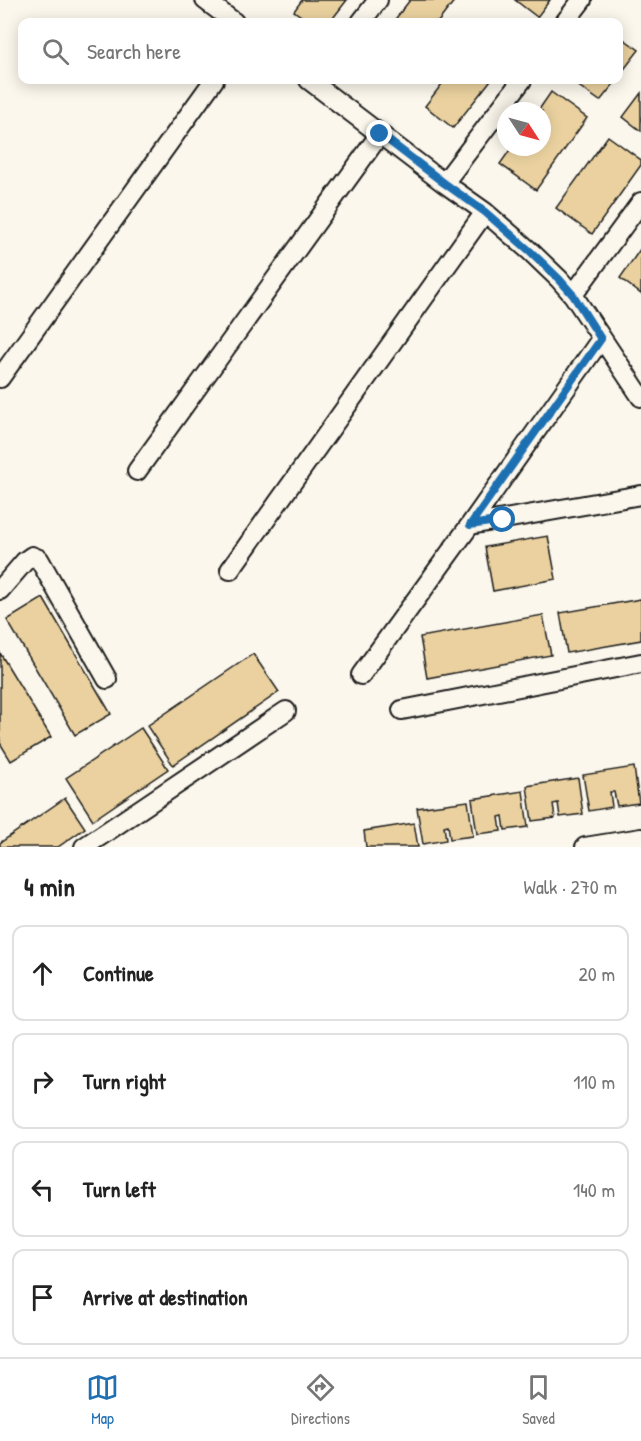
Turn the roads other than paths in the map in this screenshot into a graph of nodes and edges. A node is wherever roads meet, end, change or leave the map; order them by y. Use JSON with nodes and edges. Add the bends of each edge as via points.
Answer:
{"nodes":[{"id":1,"x":205,"y":0,"type":"edge"},
{"id":2,"x":378,"y":0,"type":"edge"},
{"id":3,"x":582,"y":0,"type":"edge"},
{"id":4,"x":229,"y":18,"type":"edge"},
{"id":5,"x":364,"y":18,"type":"edge"},
{"id":6,"x":568,"y":18,"type":"edge"},
{"id":7,"x":211,"y":84,"type":"edge"},
{"id":8,"x":318,"y":84,"type":"edge"},
{"id":9,"x":519,"y":84,"type":"edge"},
{"id":10,"x":380,"y":134,"type":"junction"},
{"id":11,"x":444,"y":183,"type":"junction"},
{"id":12,"x":641,"y":202,"type":"edge"},
{"id":13,"x":485,"y":212,"type":"junction"},
{"id":14,"x":573,"y":295,"type":"junction"},
{"id":15,"x":601,"y":339,"type":"junction"},
{"id":16,"x":0,"y":378,"type":"edge"},
{"id":17,"x":641,"y":397,"type":"edge"},
{"id":18,"x":137,"y":471,"type":"dead end"},
{"id":19,"x":641,"y":495,"type":"edge"},
{"id":20,"x":470,"y":525,"type":"junction"},
{"id":21,"x":230,"y":570,"type":"dead end"},
{"id":22,"x":0,"y":590,"type":"edge"},
{"id":23,"x":641,"y":663,"type":"edge"},
{"id":24,"x":361,"y":675,"type":"dead end"},
{"id":25,"x":107,"y":679,"type":"dead end"},
{"id":26,"x":402,"y":710,"type":"dead end"},
{"id":27,"x":286,"y":711,"type":"dead end"},
{"id":28,"x":641,"y":838,"type":"edge"},
{"id":29,"x":84,"y":847,"type":"edge"},
{"id":30,"x":585,"y":847,"type":"edge"}],
"edges":[{"from":1,"to":4,"type":"street"},
{"from":2,"to":5,"type":"street"},
{"from":3,"to":6,"type":"street"},
{"from":7,"to":16,"type":"street"},
{"from":8,"to":10,"type":"street"},
{"from":9,"to":11,"type":"street"},
{"from":10,"to":11,"type":"street"},
{"from":10,"to":18,"type":"street"},
{"from":11,"to":13,"type":"street"},
{"from":12,"to":14,"type":"street"},
{"from":13,"to":14,"type":"street"},
{"from":13,"to":21,"type":"street"},
{"from":14,"to":15,"type":"street"},
{"from":15,"to":17,"type":"street"},
{"from":15,"to":20,"type":"street"},
{"from":19,"to":20,"type":"street"},
{"from":20,"to":24,"type":"street"},
{"from":22,"to":25,"type":"street","via":[[25,561],[32,556],[39,558]]},
{"from":23,"to":26,"type":"street"},
{"from":27,"to":29,"type":"street"},
{"from":28,"to":30,"type":"street"}]}
